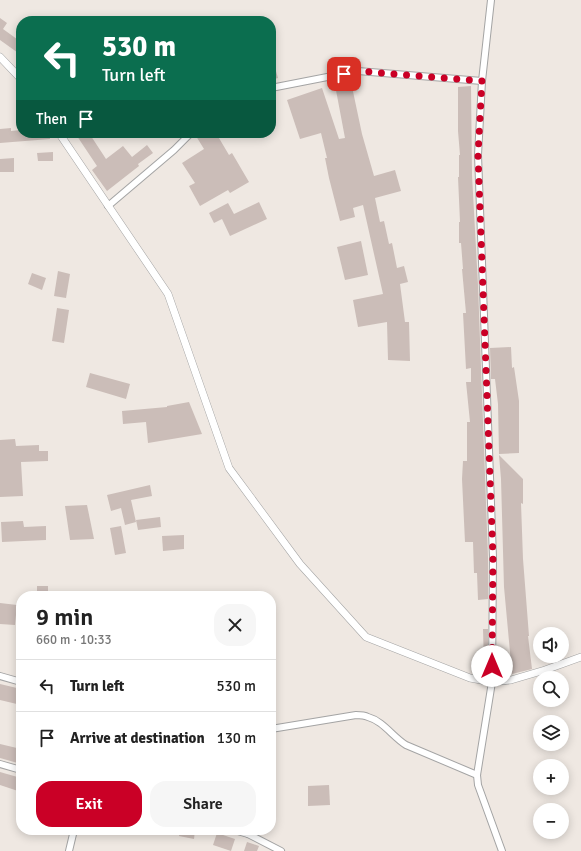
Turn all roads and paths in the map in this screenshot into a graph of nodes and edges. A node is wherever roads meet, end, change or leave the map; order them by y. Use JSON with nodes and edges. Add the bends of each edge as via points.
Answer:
{"nodes":[{"id":1,"x":491,"y":0,"type":"edge"},
{"id":2,"x":0,"y":57,"type":"edge"},
{"id":3,"x":16,"y":74,"type":"edge"},
{"id":4,"x":482,"y":81,"type":"junction"},
{"id":5,"x":276,"y":87,"type":"edge"},
{"id":6,"x":62,"y":138,"type":"edge"},
{"id":7,"x":186,"y":138,"type":"edge"},
{"id":8,"x":108,"y":206,"type":"junction"},
{"id":9,"x":581,"y":657,"type":"edge"},
{"id":10,"x":0,"y":676,"type":"edge"},
{"id":11,"x":16,"y":681,"type":"edge"},
{"id":12,"x":492,"y":682,"type":"junction"},
{"id":13,"x":276,"y":728,"type":"edge"},
{"id":14,"x":0,"y":764,"type":"edge"},
{"id":15,"x":16,"y":769,"type":"edge"},
{"id":16,"x":477,"y":775,"type":"junction"},
{"id":17,"x":73,"y":835,"type":"edge"},
{"id":18,"x":253,"y":835,"type":"edge"},
{"id":19,"x":68,"y":851,"type":"edge"},
{"id":20,"x":281,"y":851,"type":"edge"},
{"id":21,"x":502,"y":851,"type":"edge"}],
"edges":[{"from":1,"to":4,"type":"street"},
{"from":2,"to":3,"type":"street"},
{"from":4,"to":5,"type":"street","via":[[358,71]]},
{"from":4,"to":12,"type":"street","via":[[478,155],[493,557]]},
{"from":6,"to":8,"type":"street"},
{"from":7,"to":8,"type":"street"},
{"from":8,"to":12,"type":"street","via":[[168,294],[229,468],[300,564],[366,637],[470,678]]},
{"from":9,"to":12,"type":"street","via":[[511,680]]},
{"from":10,"to":11,"type":"street"},
{"from":12,"to":16,"type":"street"},
{"from":13,"to":16,"type":"street","via":[[356,715],[368,716],[406,745]]},
{"from":14,"to":15,"type":"street"},
{"from":16,"to":21,"type":"street","via":[[478,785]]},
{"from":17,"to":19,"type":"street"},
{"from":18,"to":20,"type":"street"}]}
